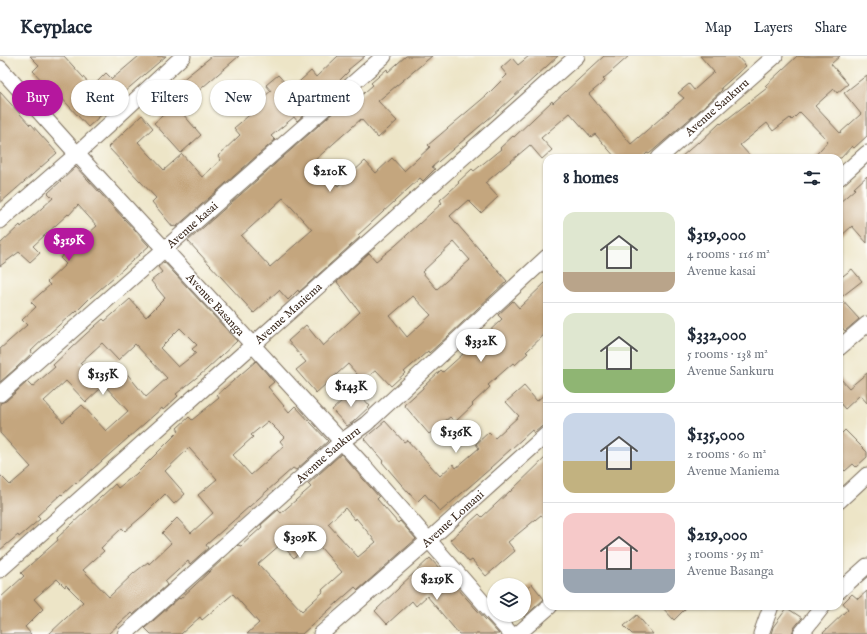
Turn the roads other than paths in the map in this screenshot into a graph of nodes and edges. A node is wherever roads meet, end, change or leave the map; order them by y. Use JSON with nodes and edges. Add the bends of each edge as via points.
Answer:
{"nodes":[{"id":1,"x":183,"y":56,"type":"edge"},
{"id":2,"x":384,"y":56,"type":"edge"},
{"id":3,"x":577,"y":56,"type":"edge"},
{"id":4,"x":775,"y":56,"type":"edge"},
{"id":5,"x":0,"y":68,"type":"edge"},
{"id":6,"x":76,"y":154,"type":"junction"},
{"id":7,"x":664,"y":154,"type":"edge"},
{"id":8,"x":867,"y":154,"type":"edge"},
{"id":9,"x":843,"y":175,"type":"edge"},
{"id":10,"x":0,"y":221,"type":"edge"},
{"id":11,"x":165,"y":249,"type":"junction"},
{"id":12,"x":543,"y":261,"type":"edge"},
{"id":13,"x":867,"y":324,"type":"edge"},
{"id":14,"x":843,"y":345,"type":"edge"},
{"id":15,"x":253,"y":346,"type":"junction"},
{"id":16,"x":0,"y":394,"type":"edge"},
{"id":17,"x":543,"y":438,"type":"edge"},
{"id":18,"x":341,"y":442,"type":"junction"},
{"id":19,"x":867,"y":475,"type":"edge"},
{"id":20,"x":843,"y":498,"type":"edge"},
{"id":21,"x":429,"y":540,"type":"junction"},
{"id":22,"x":867,"y":566,"type":"edge"},
{"id":23,"x":0,"y":570,"type":"edge"},
{"id":24,"x":843,"y":587,"type":"edge"},
{"id":25,"x":487,"y":607,"type":"edge"},
{"id":26,"x":545,"y":610,"type":"edge"},
{"id":27,"x":770,"y":610,"type":"edge"},
{"id":28,"x":820,"y":610,"type":"edge"},
{"id":29,"x":500,"y":622,"type":"edge"},
{"id":30,"x":125,"y":634,"type":"edge"},
{"id":31,"x":321,"y":634,"type":"edge"},
{"id":32,"x":511,"y":634,"type":"edge"},
{"id":33,"x":518,"y":634,"type":"edge"},
{"id":34,"x":761,"y":634,"type":"edge"},
{"id":35,"x":801,"y":634,"type":"edge"}],
"edges":[{"from":1,"to":6,"type":"street"},
{"from":2,"to":11,"type":"street","name":"Avenue kasai"},
{"from":3,"to":15,"type":"street","name":"Avenue Maniema"},
{"from":4,"to":7,"type":"street","name":"Avenue Sankuru"},
{"from":5,"to":6,"type":"street","name":"Avenue Basanga"},
{"from":6,"to":10,"type":"street"},
{"from":6,"to":11,"type":"street","name":"Avenue Basanga"},
{"from":8,"to":9,"type":"street"},
{"from":11,"to":15,"type":"street","name":"Avenue Basanga"},
{"from":11,"to":16,"type":"street","name":"Avenue kasai"},
{"from":12,"to":18,"type":"street","name":"Avenue Sankuru","via":[[366,424]]},
{"from":13,"to":14,"type":"street"},
{"from":15,"to":18,"type":"street","name":"Avenue Basanga"},
{"from":15,"to":23,"type":"street","name":"Avenue Maniema"},
{"from":17,"to":21,"type":"street","name":"Avenue Lomani"},
{"from":18,"to":21,"type":"street","name":"Avenue Basanga"},
{"from":18,"to":30,"type":"street","name":"Avenue Sankuru"},
{"from":19,"to":20,"type":"street"},
{"from":21,"to":25,"type":"street","name":"Avenue Basanga"},
{"from":21,"to":31,"type":"street","name":"Avenue Lomani"},
{"from":22,"to":24,"type":"street"},
{"from":26,"to":33,"type":"street"},
{"from":27,"to":34,"type":"street"},
{"from":28,"to":35,"type":"street"},
{"from":29,"to":32,"type":"street","name":"Avenue Basanga"}]}
